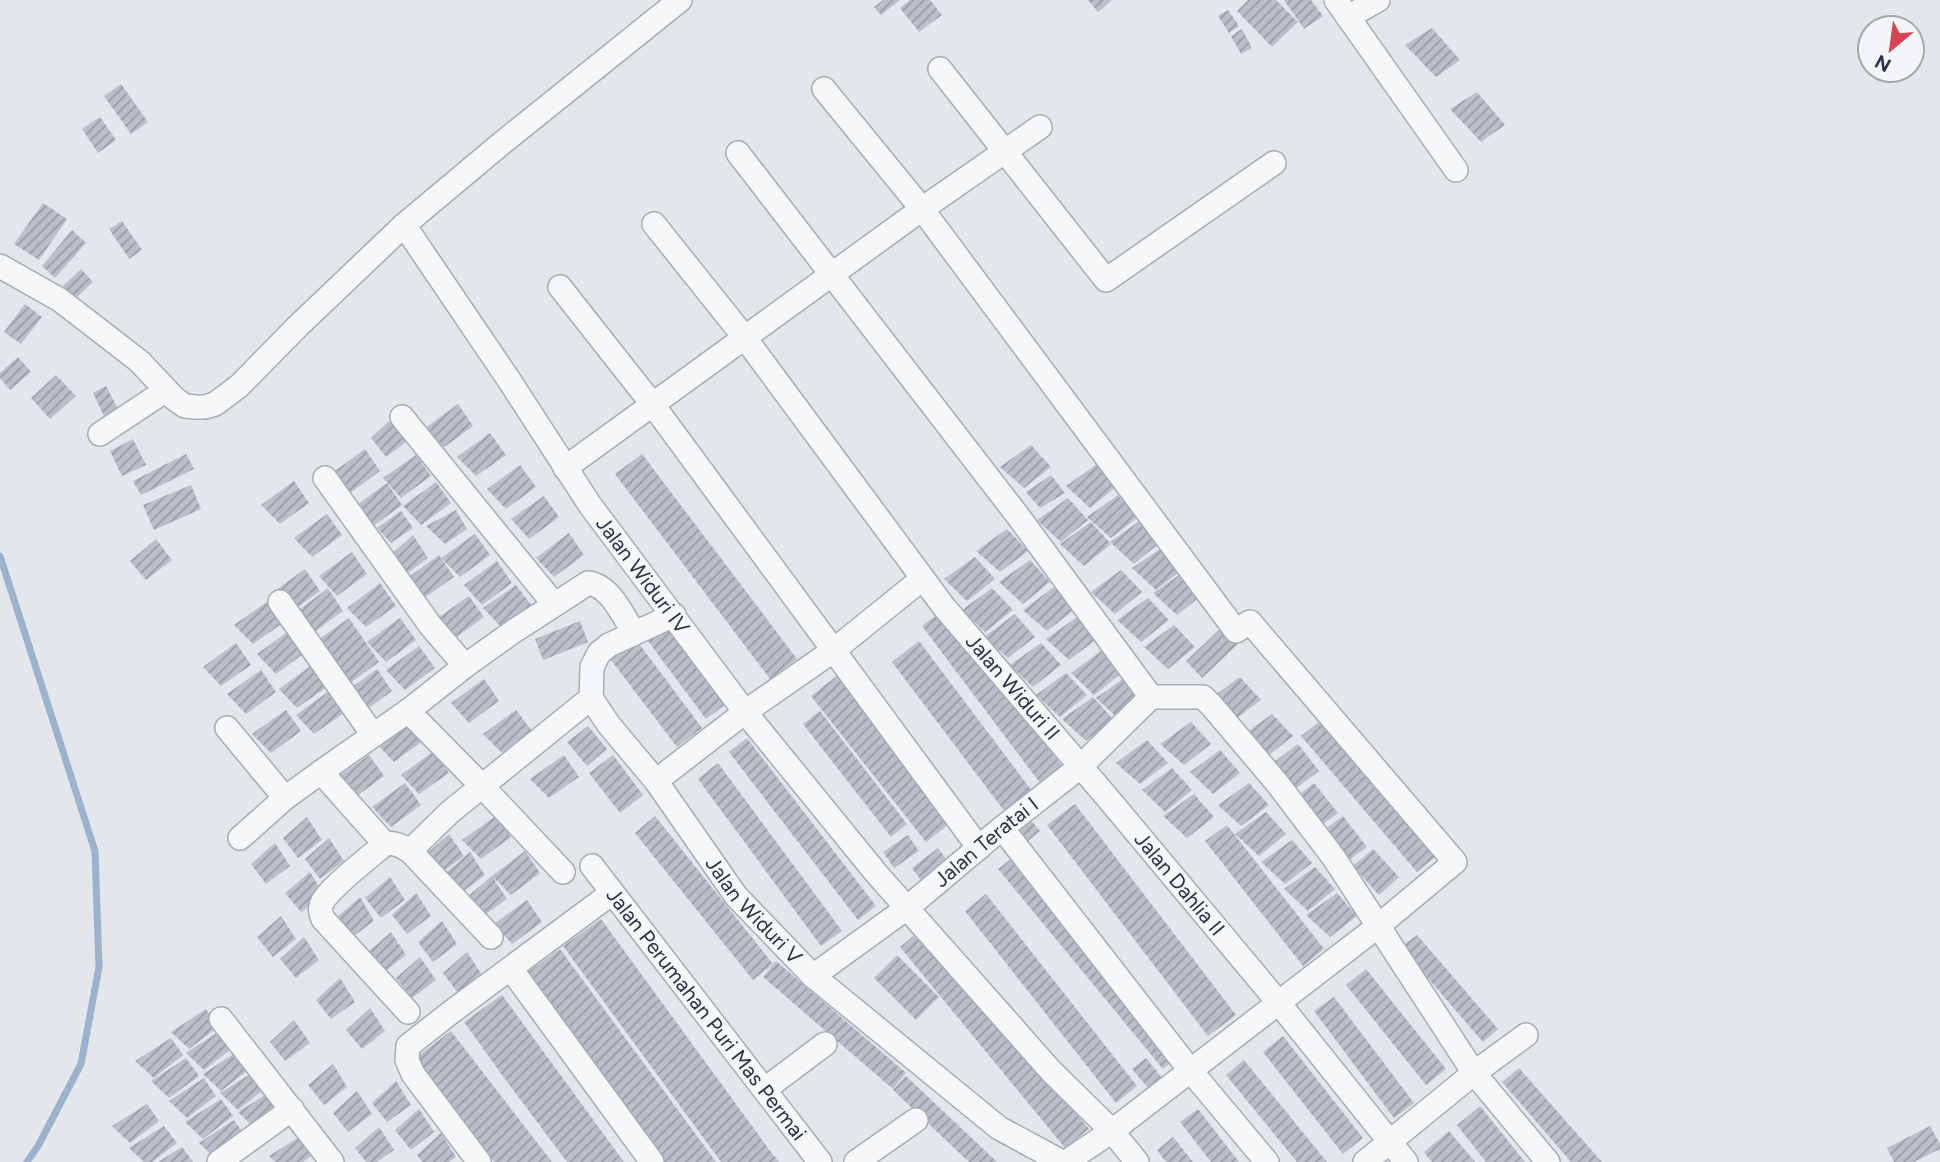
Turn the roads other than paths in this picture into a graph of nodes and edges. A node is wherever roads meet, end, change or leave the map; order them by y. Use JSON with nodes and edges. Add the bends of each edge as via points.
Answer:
{"nodes":[{"id":1,"x":680,"y":0,"type":"edge"},
{"id":2,"x":1378,"y":0,"type":"edge"},
{"id":3,"x":1342,"y":9,"type":"edge"},
{"id":4,"x":940,"y":69,"type":"dead end"},
{"id":5,"x":824,"y":89,"type":"dead end"},
{"id":6,"x":1040,"y":127,"type":"dead end"},
{"id":7,"x":1004,"y":152,"type":"junction"},
{"id":8,"x":737,"y":153,"type":"dead end"},
{"id":9,"x":1273,"y":163,"type":"dead end"},
{"id":10,"x":1456,"y":170,"type":"dead end"},
{"id":11,"x":922,"y":209,"type":"junction"},
{"id":12,"x":654,"y":224,"type":"dead end"},
{"id":13,"x":404,"y":225,"type":"junction"},
{"id":14,"x":0,"y":266,"type":"edge"},
{"id":15,"x":830,"y":275,"type":"junction"},
{"id":16,"x":560,"y":287,"type":"dead end"},
{"id":17,"x":745,"y":338,"type":"junction"},
{"id":18,"x":165,"y":391,"type":"junction"},
{"id":19,"x":653,"y":405,"type":"junction"},
{"id":20,"x":402,"y":417,"type":"dead end"},
{"id":21,"x":100,"y":434,"type":"dead end"},
{"id":22,"x":565,"y":468,"type":"junction"},
{"id":23,"x":325,"y":478,"type":"dead end"},
{"id":24,"x":922,"y":579,"type":"junction"},
{"id":25,"x":280,"y":602,"type":"dead end"},
{"id":26,"x":554,"y":604,"type":"junction"},
{"id":27,"x":674,"y":615,"type":"junction"},
{"id":28,"x":634,"y":633,"type":"junction"},
{"id":29,"x":834,"y":650,"type":"junction"},
{"id":30,"x":465,"y":666,"type":"junction"},
{"id":31,"x":1151,"y":697,"type":"junction"},
{"id":32,"x":591,"y":698,"type":"junction"},
{"id":33,"x":408,"y":711,"type":"junction"},
{"id":34,"x":745,"y":712,"type":"junction"},
{"id":35,"x":227,"y":728,"type":"dead end"},
{"id":36,"x":373,"y":735,"type":"junction"},
{"id":37,"x":1080,"y":767,"type":"junction"},
{"id":38,"x":321,"y":772,"type":"junction"},
{"id":39,"x":656,"y":781,"type":"junction"},
{"id":40,"x":482,"y":786,"type":"junction"},
{"id":41,"x":285,"y":798,"type":"junction"},
{"id":42,"x":1002,"y":828,"type":"junction"},
{"id":43,"x":240,"y":838,"type":"dead end"},
{"id":44,"x":385,"y":844,"type":"junction"},
{"id":45,"x":979,"y":848,"type":"junction"},
{"id":46,"x":410,"y":850,"type":"junction"},
{"id":47,"x":592,"y":866,"type":"dead end"},
{"id":48,"x":563,"y":872,"type":"dead end"},
{"id":49,"x":612,"y":893,"type":"junction"},
{"id":50,"x":907,"y":908,"type":"junction"},
{"id":51,"x":1377,"y":927,"type":"junction"},
{"id":52,"x":491,"y":937,"type":"dead end"},
{"id":53,"x":511,"y":969,"type":"junction"},
{"id":54,"x":813,"y":976,"type":"junction"},
{"id":55,"x":1278,"y":1002,"type":"junction"},
{"id":56,"x":408,"y":1012,"type":"dead end"},
{"id":57,"x":221,"y":1019,"type":"dead end"},
{"id":58,"x":1526,"y":1035,"type":"dead end"},
{"id":59,"x":825,"y":1044,"type":"dead end"},
{"id":60,"x":1191,"y":1070,"type":"junction"},
{"id":61,"x":1474,"y":1073,"type":"junction"},
{"id":62,"x":765,"y":1089,"type":"junction"},
{"id":63,"x":292,"y":1109,"type":"junction"},
{"id":64,"x":916,"y":1120,"type":"dead end"},
{"id":65,"x":1112,"y":1131,"type":"junction"},
{"id":66,"x":1390,"y":1143,"type":"junction"},
{"id":67,"x":219,"y":1162,"type":"edge"},
{"id":68,"x":332,"y":1162,"type":"edge"},
{"id":69,"x":479,"y":1162,"type":"edge"},
{"id":70,"x":652,"y":1162,"type":"edge"},
{"id":71,"x":820,"y":1162,"type":"edge"},
{"id":72,"x":856,"y":1162,"type":"edge"},
{"id":73,"x":1064,"y":1162,"type":"edge"},
{"id":74,"x":1137,"y":1162,"type":"edge"},
{"id":75,"x":1267,"y":1162,"type":"edge"},
{"id":76,"x":1365,"y":1162,"type":"edge"},
{"id":77,"x":1406,"y":1162,"type":"edge"},
{"id":78,"x":1548,"y":1162,"type":"edge"}],
"edges":[{"from":1,"to":13,"type":"street"},
{"from":2,"to":3,"type":"street"},
{"from":3,"to":10,"type":"street"},
{"from":4,"to":7,"type":"street"},
{"from":5,"to":11,"type":"street"},
{"from":6,"to":7,"type":"street"},
{"from":7,"to":9,"type":"street","via":[[1106,280]]},
{"from":7,"to":11,"type":"street"},
{"from":8,"to":15,"type":"street"},
{"from":11,"to":15,"type":"street"},
{"from":11,"to":51,"type":"street","via":[[1236,631],[1250,622],[1455,862]]},
{"from":12,"to":17,"type":"street","name":"Jalan Widuri II"},
{"from":13,"to":18,"type":"street","via":[[223,398],[205,407],[185,406]]},
{"from":13,"to":22,"type":"street","name":"Jalan Widuri IV"},
{"from":14,"to":18,"type":"street","via":[[60,300],[139,361]]},
{"from":15,"to":17,"type":"street"},
{"from":15,"to":31,"type":"street","via":[[1018,516]]},
{"from":16,"to":19,"type":"street"},
{"from":17,"to":19,"type":"street"},
{"from":17,"to":24,"type":"street","name":"Jalan Widuri II"},
{"from":18,"to":21,"type":"street"},
{"from":19,"to":22,"type":"street"},
{"from":19,"to":29,"type":"street"},
{"from":20,"to":26,"type":"street"},
{"from":22,"to":27,"type":"street","name":"Jalan Widuri IV"},
{"from":23,"to":30,"type":"street","via":[[430,625]]},
{"from":24,"to":29,"type":"street"},
{"from":24,"to":37,"type":"street","name":"Jalan Widuri II"},
{"from":25,"to":36,"type":"street"},
{"from":26,"to":28,"type":"street","via":[[588,583],[596,584],[607,592]]},
{"from":26,"to":30,"type":"street"},
{"from":27,"to":28,"type":"street"},
{"from":27,"to":34,"type":"street","name":"Jalan Widuri IV"},
{"from":28,"to":32,"type":"street","via":[[599,653],[592,667]]},
{"from":29,"to":34,"type":"street"},
{"from":29,"to":45,"type":"street"},
{"from":30,"to":33,"type":"street"},
{"from":31,"to":37,"type":"street","name":"Jalan Teratai I"},
{"from":31,"to":51,"type":"street","via":[[1203,697],[1212,706],[1334,858]]},
{"from":32,"to":39,"type":"street","name":"Jalan Widuri V"},
{"from":32,"to":40,"type":"street"},
{"from":33,"to":36,"type":"street"},
{"from":33,"to":40,"type":"street"},
{"from":34,"to":39,"type":"street"},
{"from":34,"to":50,"type":"street","name":"Jalan Widuri IV"},
{"from":35,"to":41,"type":"street"},
{"from":36,"to":38,"type":"street"},
{"from":37,"to":42,"type":"street","name":"Jalan Teratai I"},
{"from":37,"to":55,"type":"street","name":"Jalan Dahlia II"},
{"from":38,"to":41,"type":"street"},
{"from":38,"to":44,"type":"street"},
{"from":39,"to":54,"type":"street","name":"Jalan Widuri V","via":[[736,896]]},
{"from":40,"to":46,"type":"street"},
{"from":40,"to":48,"type":"street"},
{"from":41,"to":43,"type":"street"},
{"from":42,"to":45,"type":"street","name":"Jalan Teratai I"},
{"from":42,"to":60,"type":"street"},
{"from":44,"to":46,"type":"street"},
{"from":44,"to":56,"type":"street","via":[[327,896],[320,911]]},
{"from":45,"to":50,"type":"street","name":"Jalan Teratai I"},
{"from":46,"to":52,"type":"street"},
{"from":47,"to":49,"type":"street","name":"Jalan Perumahan Puri Mas Permai"},
{"from":49,"to":53,"type":"street"},
{"from":49,"to":62,"type":"street","name":"Jalan Perumahan Puri Mas Permai"},
{"from":50,"to":54,"type":"street","name":"Jalan Teratai I"},
{"from":50,"to":65,"type":"street","name":"Jalan Widuri IV","via":[[1051,1071]]},
{"from":51,"to":55,"type":"street"},
{"from":51,"to":61,"type":"street"},
{"from":53,"to":69,"type":"street","via":[[407,1050],[413,1074]]},
{"from":53,"to":70,"type":"street"},
{"from":54,"to":73,"type":"street","name":"Jalan Widuri V","via":[[999,1128]]},
{"from":55,"to":60,"type":"street"},
{"from":55,"to":66,"type":"street","name":"Jalan Dahlia II"},
{"from":57,"to":63,"type":"street"},
{"from":58,"to":61,"type":"street"},
{"from":59,"to":62,"type":"street"},
{"from":60,"to":65,"type":"street"},
{"from":60,"to":75,"type":"street"},
{"from":61,"to":66,"type":"street"},
{"from":61,"to":78,"type":"street"},
{"from":62,"to":71,"type":"street","name":"Jalan Perumahan Puri Mas Permai"},
{"from":63,"to":67,"type":"street"},
{"from":63,"to":68,"type":"street"},
{"from":64,"to":72,"type":"street"},
{"from":65,"to":73,"type":"street"},
{"from":65,"to":74,"type":"street","name":"Jalan Widuri IV"},
{"from":66,"to":76,"type":"street"},
{"from":66,"to":77,"type":"street","name":"Jalan Dahlia II"}]}
